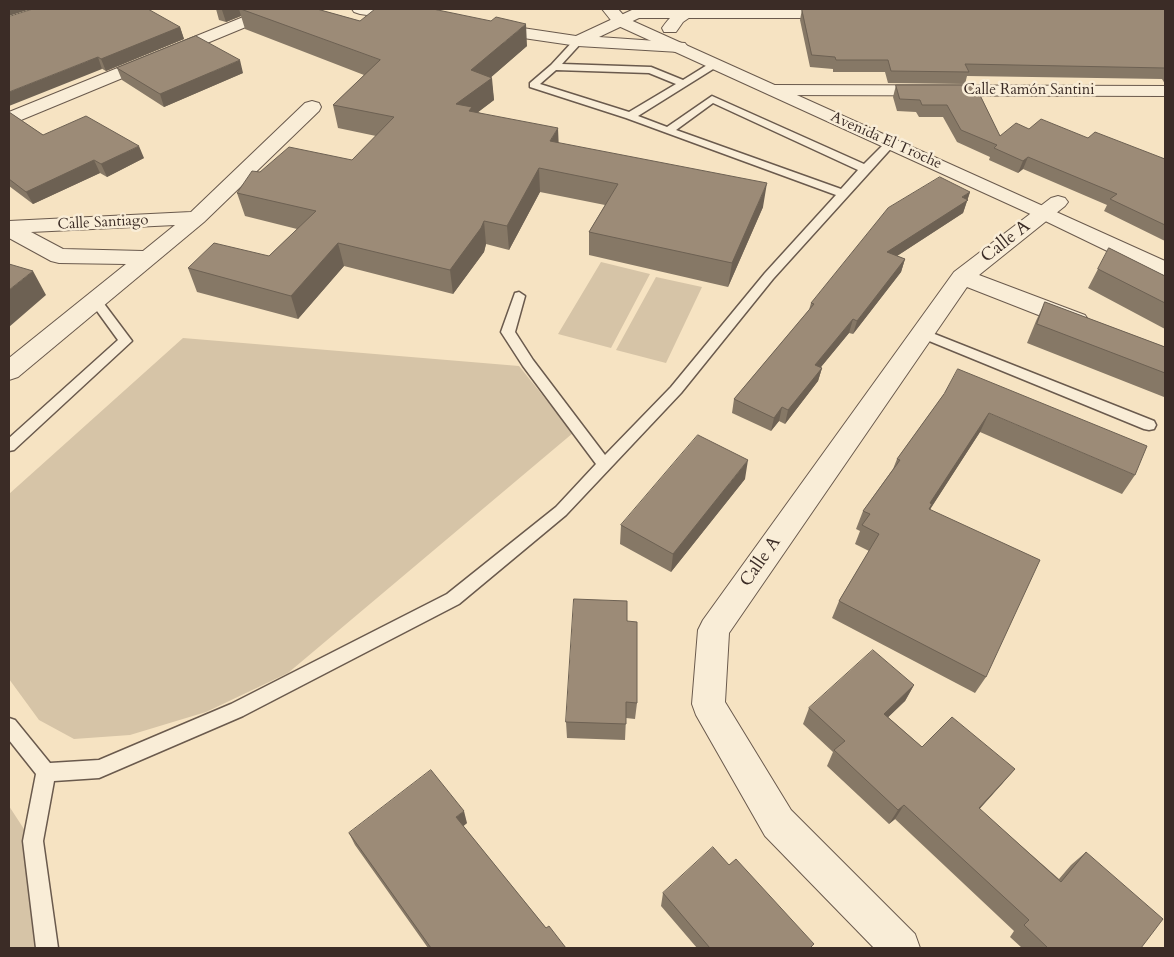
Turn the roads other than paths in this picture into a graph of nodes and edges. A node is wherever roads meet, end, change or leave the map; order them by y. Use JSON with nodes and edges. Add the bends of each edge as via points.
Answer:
{"nodes":[{"id":1,"x":276,"y":9,"type":"edge"},
{"id":2,"x":360,"y":9,"type":"edge"},
{"id":3,"x":688,"y":13,"type":"junction"},
{"id":4,"x":857,"y":13,"type":"edge"},
{"id":5,"x":630,"y":15,"type":"edge"},
{"id":6,"x":426,"y":19,"type":"edge"},
{"id":7,"x":474,"y":26,"type":"edge"},
{"id":8,"x":670,"y":28,"type":"junction"},
{"id":9,"x":578,"y":41,"type":"junction"},
{"id":10,"x":598,"y":42,"type":"junction"},
{"id":11,"x":678,"y":48,"type":"junction"},
{"id":12,"x":716,"y":64,"type":"junction"},
{"id":13,"x":554,"y":67,"type":"junction"},
{"id":14,"x":682,"y":83,"type":"junction"},
{"id":15,"x":774,"y":90,"type":"junction"},
{"id":16,"x":809,"y":90,"type":"junction"},
{"id":17,"x":1165,"y":91,"type":"edge"},
{"id":18,"x":312,"y":107,"type":"dead end"},
{"id":19,"x":630,"y":116,"type":"junction"},
{"id":20,"x":9,"y":119,"type":"edge"},
{"id":21,"x":668,"y":130,"type":"junction"},
{"id":22,"x":891,"y":143,"type":"junction"},
{"id":23,"x":864,"y":169,"type":"junction"},
{"id":24,"x":844,"y":194,"type":"junction"},
{"id":25,"x":1051,"y":207,"type":"junction"},
{"id":26,"x":197,"y":218,"type":"junction"},
{"id":27,"x":9,"y":228,"type":"edge"},
{"id":28,"x":1165,"y":252,"type":"edge"},
{"id":29,"x":147,"y":258,"type":"junction"},
{"id":30,"x":1165,"y":270,"type":"edge"},
{"id":31,"x":962,"y":276,"type":"junction"},
{"id":32,"x":519,"y":296,"type":"dead end"},
{"id":33,"x":95,"y":300,"type":"junction"},
{"id":34,"x":1101,"y":330,"type":"edge"},
{"id":35,"x":922,"y":333,"type":"junction"},
{"id":36,"x":9,"y":371,"type":"edge"},
{"id":37,"x":1149,"y":425,"type":"dead end"},
{"id":38,"x":9,"y":446,"type":"edge"},
{"id":39,"x":605,"y":465,"type":"junction"},
{"id":40,"x":9,"y":726,"type":"edge"},
{"id":41,"x":46,"y":772,"type":"junction"},
{"id":42,"x":47,"y":948,"type":"edge"},
{"id":43,"x":901,"y":948,"type":"edge"}],
"edges":[{"from":1,"to":20,"type":"street"},
{"from":2,"to":6,"type":"street"},
{"from":3,"to":4,"type":"street"},
{"from":3,"to":5,"type":"street"},
{"from":3,"to":8,"type":"street"},
{"from":5,"to":8,"type":"street","name":"Avenida El Troche"},
{"from":5,"to":9,"type":"street"},
{"from":5,"to":10,"type":"street"},
{"from":5,"to":11,"type":"street","name":"Avenida El Troche"},
{"from":7,"to":9,"type":"street"},
{"from":8,"to":16,"type":"street","name":"Avenida El Troche"},
{"from":9,"to":10,"type":"street"},
{"from":9,"to":13,"type":"lane"},
{"from":10,"to":11,"type":"street"},
{"from":11,"to":12,"type":"street","name":"Avenida El Troche"},
{"from":12,"to":14,"type":"lane"},
{"from":12,"to":15,"type":"street","name":"Avenida El Troche"},
{"from":13,"to":14,"type":"lane","via":[[651,70]]},
{"from":13,"to":19,"type":"lane","via":[[534,84]]},
{"from":14,"to":19,"type":"lane"},
{"from":15,"to":16,"type":"street","name":"Calle Ramón Santini"},
{"from":15,"to":22,"type":"street","name":"Avenida El Troche"},
{"from":16,"to":17,"type":"street","name":"Calle Ramón Santini"},
{"from":16,"to":25,"type":"street","name":"Avenida El Troche"},
{"from":18,"to":26,"type":"street"},
{"from":19,"to":21,"type":"lane"},
{"from":21,"to":23,"type":"lane","via":[[712,99]]},
{"from":21,"to":24,"type":"lane"},
{"from":22,"to":23,"type":"lane"},
{"from":22,"to":25,"type":"street","name":"Avenida El Troche"},
{"from":23,"to":24,"type":"lane"},
{"from":24,"to":39,"type":"lane","via":[[769,276],[676,390]]},
{"from":25,"to":28,"type":"street","name":"Avenida El Troche"},
{"from":25,"to":30,"type":"street","name":"Avenida El Troche"},
{"from":25,"to":31,"type":"street","name":"Calle A"},
{"from":26,"to":27,"type":"street","name":"Calle Santiago"},
{"from":26,"to":29,"type":"street"},
{"from":27,"to":29,"type":"street","via":[[59,256]]},
{"from":29,"to":33,"type":"street"},
{"from":31,"to":34,"type":"street"},
{"from":31,"to":35,"type":"street","name":"Calle A"},
{"from":32,"to":39,"type":"lane","via":[[508,332]]},
{"from":33,"to":36,"type":"street"},
{"from":33,"to":38,"type":"lane","via":[[125,341]]},
{"from":35,"to":37,"type":"lane"},
{"from":35,"to":43,"type":"street","name":"Calle A","via":[[714,630],[708,704],[778,823]]},
{"from":39,"to":41,"type":"lane","via":[[561,511],[453,599],[237,710],[99,770]]},
{"from":40,"to":41,"type":"lane"},
{"from":41,"to":42,"type":"lane","via":[[33,841]]}]}
